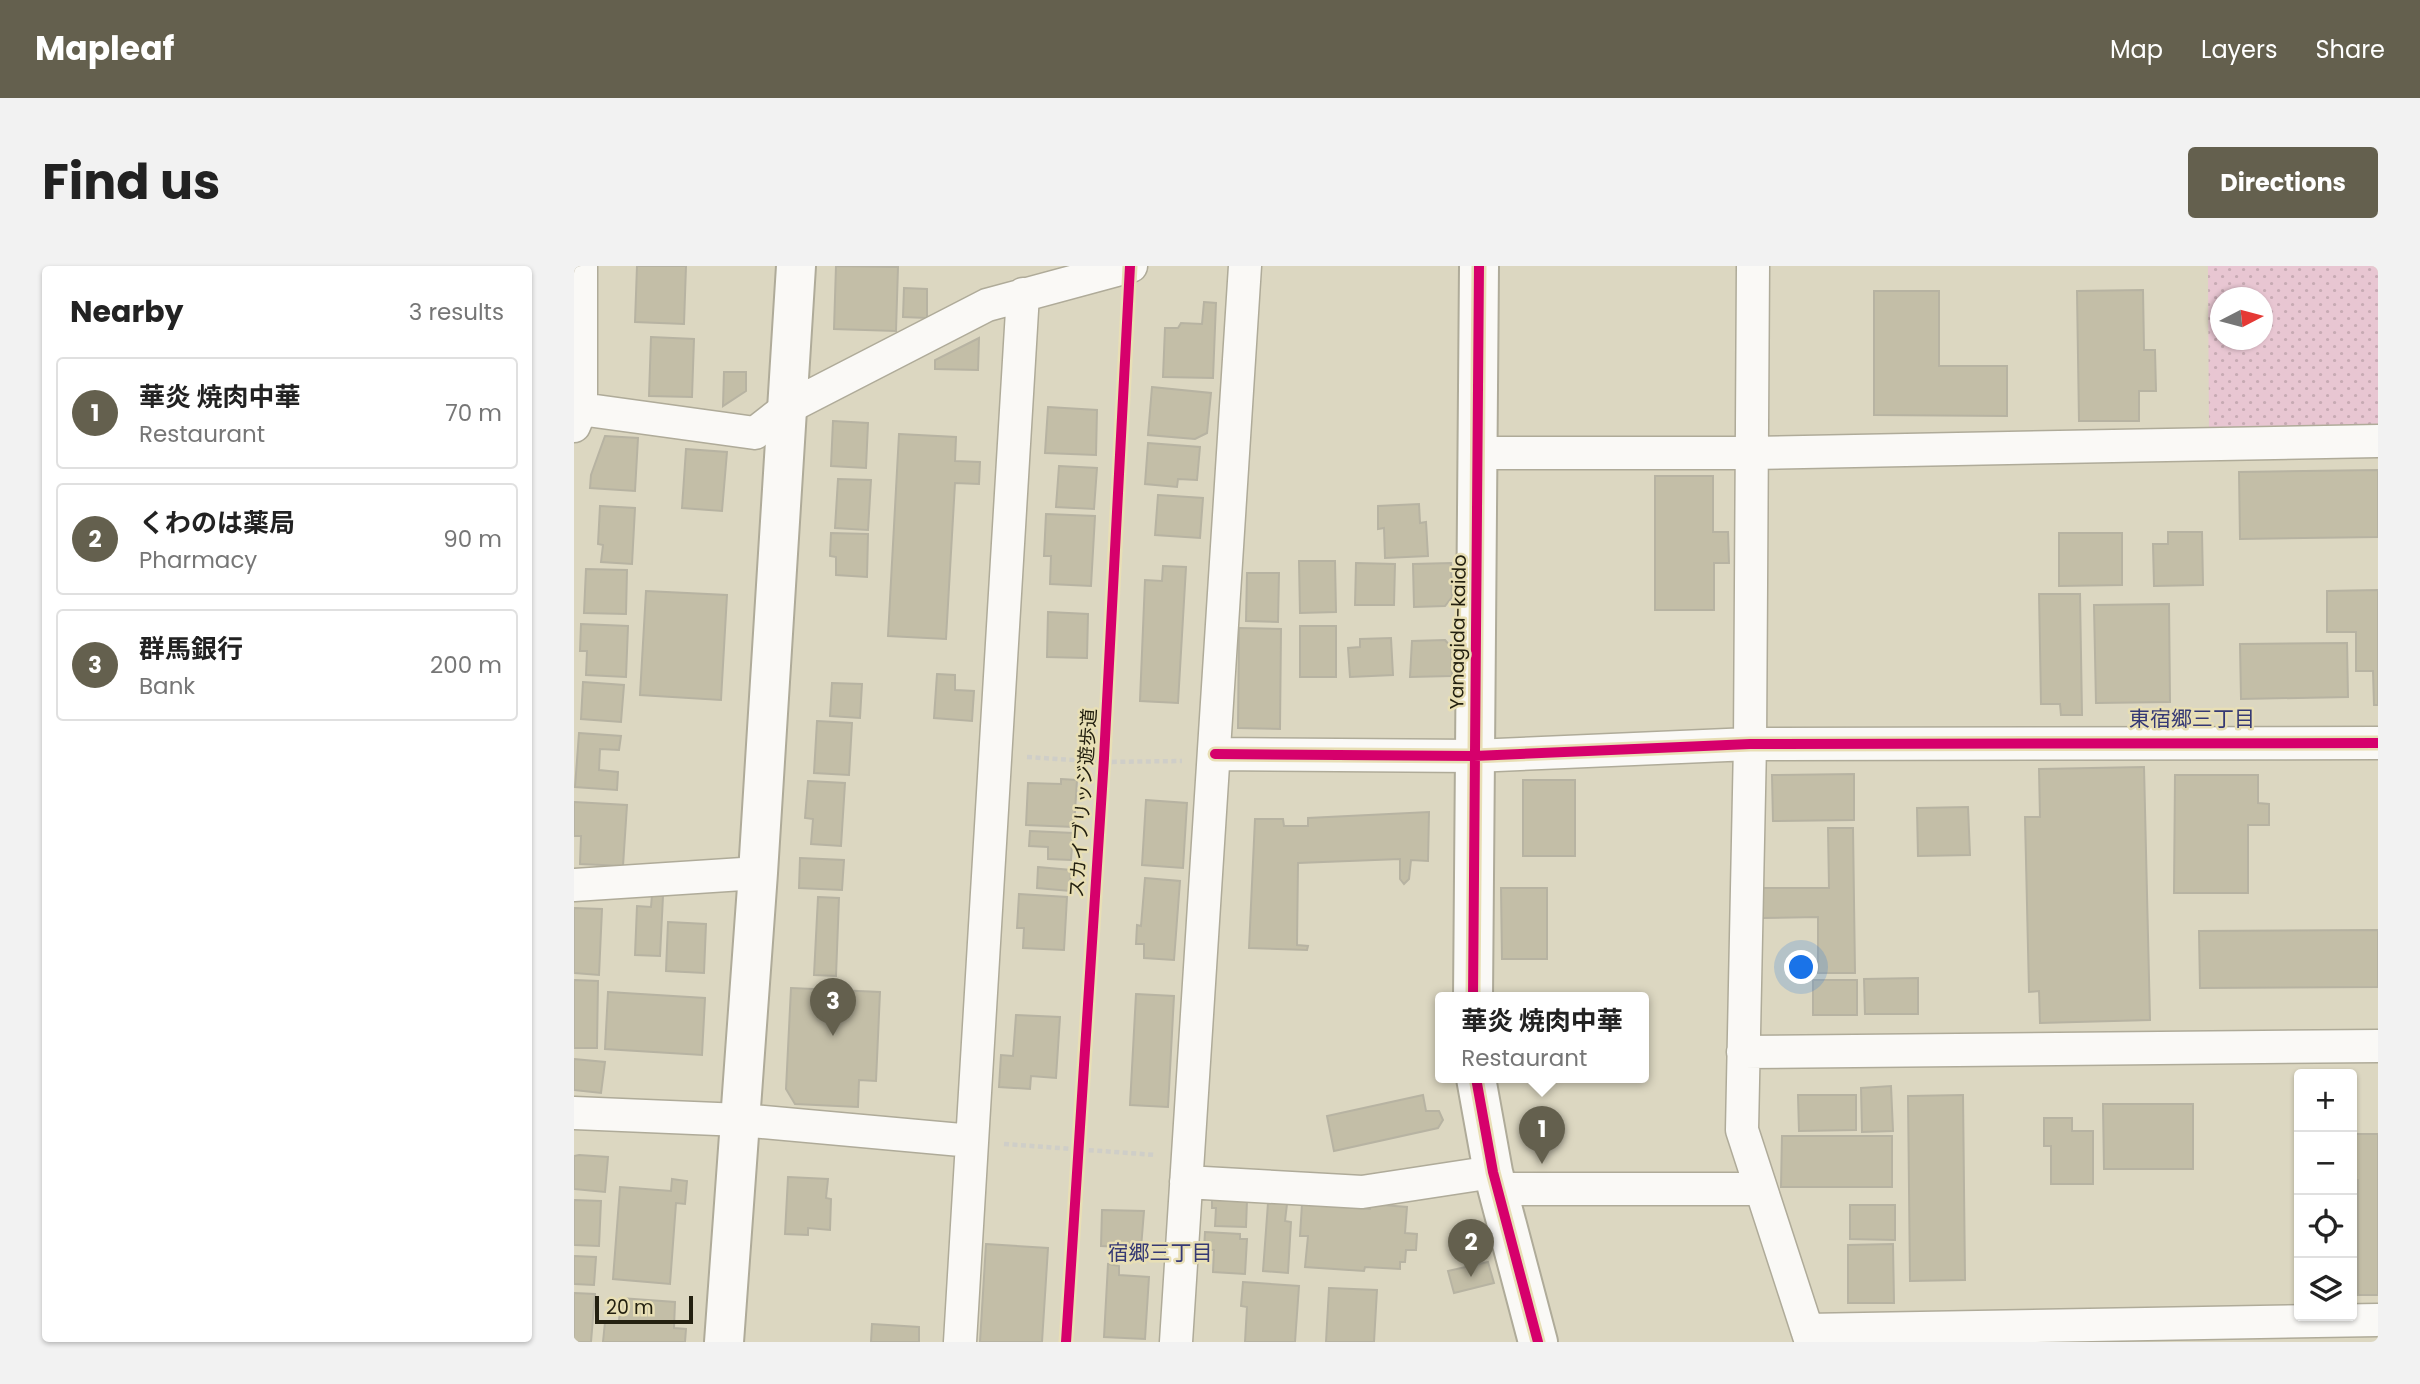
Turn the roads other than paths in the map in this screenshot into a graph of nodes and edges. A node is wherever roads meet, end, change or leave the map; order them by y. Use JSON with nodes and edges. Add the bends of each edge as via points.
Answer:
{"nodes":[{"id":1,"x":581,"y":266,"type":"edge"},
{"id":2,"x":796,"y":266,"type":"edge"},
{"id":3,"x":1130,"y":266,"type":"edge"},
{"id":4,"x":1245,"y":266,"type":"edge"},
{"id":5,"x":1479,"y":266,"type":"edge"},
{"id":6,"x":1753,"y":266,"type":"edge"},
{"id":7,"x":1023,"y":294,"type":"junction"},
{"id":8,"x":788,"y":408,"type":"junction"},
{"id":9,"x":576,"y":414,"type":"edge"},
{"id":10,"x":2378,"y":441,"type":"edge"},
{"id":11,"x":1478,"y":453,"type":"junction"},
{"id":12,"x":1751,"y":453,"type":"junction"},
{"id":13,"x":2378,"y":743,"type":"edge"},
{"id":14,"x":1750,"y":744,"type":"junction"},
{"id":15,"x":1474,"y":756,"type":"junction"},
{"id":16,"x":1215,"y":757,"type":"junction"},
{"id":17,"x":758,"y":873,"type":"junction"},
{"id":18,"x":574,"y":884,"type":"edge"},
{"id":19,"x":1473,"y":992,"type":"edge"},
{"id":20,"x":2378,"y":1046,"type":"edge"},
{"id":21,"x":1743,"y":1052,"type":"junction"},
{"id":22,"x":1477,"y":1083,"type":"edge"},
{"id":23,"x":574,"y":1113,"type":"edge"},
{"id":24,"x":741,"y":1120,"type":"junction"},
{"id":25,"x":972,"y":1141,"type":"junction"},
{"id":26,"x":1187,"y":1169,"type":"junction"},
{"id":27,"x":1497,"y":1180,"type":"junction"},
{"id":28,"x":1761,"y":1189,"type":"junction"},
{"id":29,"x":2378,"y":1320,"type":"edge"},
{"id":30,"x":1809,"y":1336,"type":"edge"},
{"id":31,"x":724,"y":1342,"type":"edge"},
{"id":32,"x":960,"y":1342,"type":"edge"},
{"id":33,"x":1176,"y":1342,"type":"edge"},
{"id":34,"x":1538,"y":1342,"type":"edge"}],
"edges":[{"from":1,"to":9,"type":"street"},
{"from":2,"to":8,"type":"street"},
{"from":3,"to":7,"type":"street"},
{"from":4,"to":16,"type":"street"},
{"from":5,"to":11,"type":"street","name":"Yanagida-kaido"},
{"from":6,"to":12,"type":"street"},
{"from":7,"to":8,"type":"street","via":[[987,305]]},
{"from":7,"to":25,"type":"street"},
{"from":8,"to":9,"type":"street","via":[[755,433]]},
{"from":8,"to":17,"type":"street"},
{"from":10,"to":12,"type":"street"},
{"from":11,"to":12,"type":"street"},
{"from":11,"to":15,"type":"street","name":"Yanagida-kaido"},
{"from":12,"to":14,"type":"street"},
{"from":13,"to":14,"type":"street"},
{"from":14,"to":15,"type":"street"},
{"from":14,"to":21,"type":"street"},
{"from":15,"to":16,"type":"street"},
{"from":15,"to":19,"type":"street","name":"Yanagida-kaido"},
{"from":16,"to":26,"type":"street"},
{"from":17,"to":18,"type":"street"},
{"from":17,"to":24,"type":"street"},
{"from":20,"to":21,"type":"street"},
{"from":21,"to":28,"type":"street","via":[[1742,1130]]},
{"from":22,"to":27,"type":"street"},
{"from":23,"to":24,"type":"street"},
{"from":24,"to":25,"type":"street"},
{"from":24,"to":31,"type":"street"},
{"from":25,"to":32,"type":"street"},
{"from":26,"to":27,"type":"street","via":[[1362,1192]]},
{"from":26,"to":33,"type":"street"},
{"from":27,"to":28,"type":"street"},
{"from":27,"to":34,"type":"street"},
{"from":28,"to":30,"type":"street"},
{"from":29,"to":30,"type":"street"}]}
